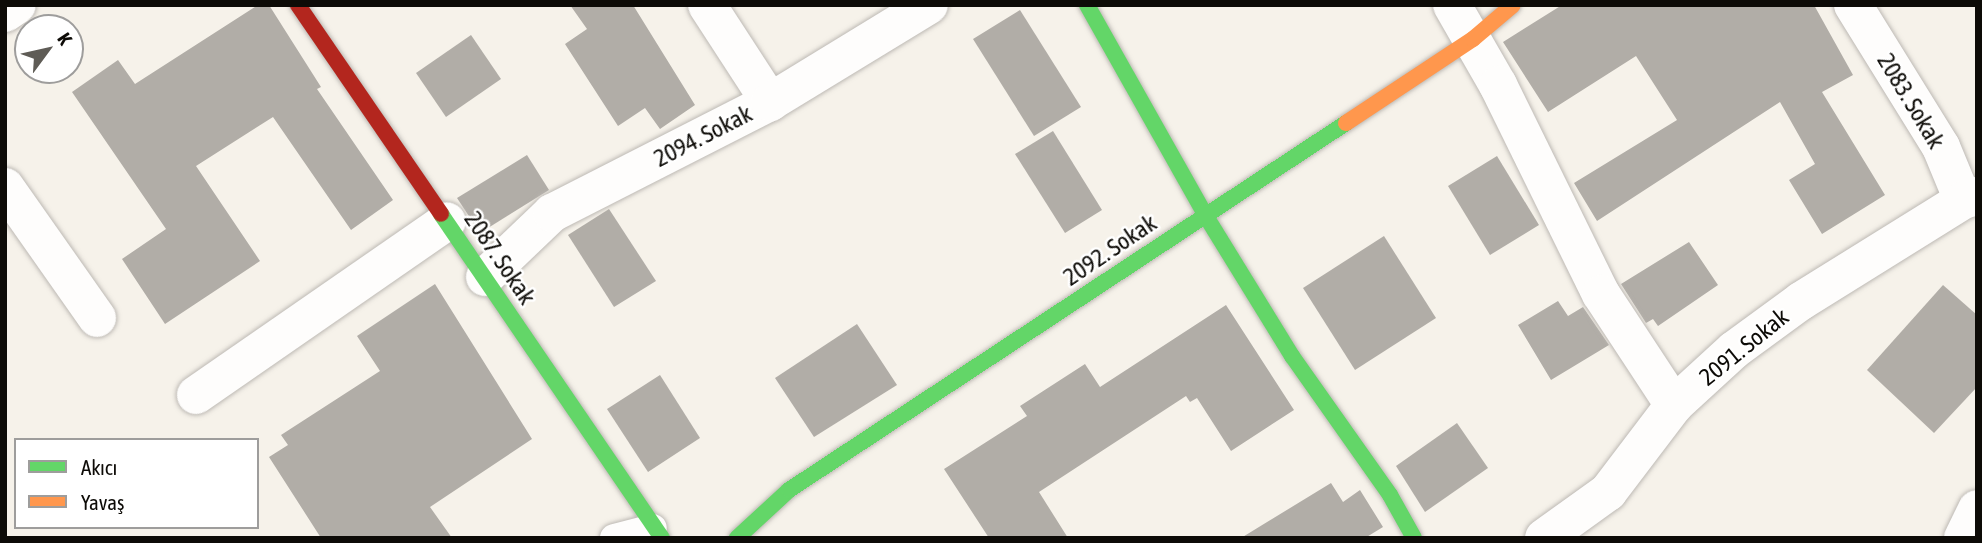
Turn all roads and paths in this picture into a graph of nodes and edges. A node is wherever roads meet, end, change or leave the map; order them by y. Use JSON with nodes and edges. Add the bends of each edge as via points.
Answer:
{"nodes":[{"id":1,"x":17,"y":5,"type":"edge"},
{"id":2,"x":298,"y":5,"type":"edge"},
{"id":3,"x":707,"y":5,"type":"edge"},
{"id":4,"x":929,"y":5,"type":"edge"},
{"id":5,"x":1087,"y":5,"type":"edge"},
{"id":6,"x":1452,"y":5,"type":"edge"},
{"id":7,"x":1513,"y":5,"type":"edge"},
{"id":8,"x":1853,"y":5,"type":"edge"},
{"id":9,"x":5,"y":13,"type":"edge"},
{"id":10,"x":1473,"y":38,"type":"junction"},
{"id":11,"x":770,"y":102,"type":"junction"},
{"id":12,"x":5,"y":187,"type":"edge"},
{"id":13,"x":1970,"y":198,"type":"edge"},
{"id":14,"x":1204,"y":213,"type":"junction"},
{"id":15,"x":447,"y":220,"type":"junction"},
{"id":16,"x":485,"y":277,"type":"junction"},
{"id":17,"x":97,"y":318,"type":"dead end"},
{"id":18,"x":196,"y":395,"type":"dead end"},
{"id":19,"x":1674,"y":405,"type":"junction"},
{"id":20,"x":1977,"y":509,"type":"edge"},
{"id":21,"x":658,"y":533,"type":"edge"},
{"id":22,"x":614,"y":538,"type":"edge"},
{"id":23,"x":737,"y":538,"type":"edge"},
{"id":24,"x":1414,"y":538,"type":"edge"},
{"id":25,"x":1544,"y":538,"type":"edge"},
{"id":26,"x":1963,"y":538,"type":"edge"}],
"edges":[{"from":1,"to":9,"type":"street"},
{"from":2,"to":15,"type":"street","name":"2087. Sokak"},
{"from":3,"to":11,"type":"street"},
{"from":4,"to":11,"type":"street","name":"2094. Sokak"},
{"from":5,"to":14,"type":"street"},
{"from":6,"to":10,"type":"street"},
{"from":7,"to":10,"type":"street","name":"2092. Sokak"},
{"from":8,"to":13,"type":"street","name":"2083. Sokak"},
{"from":10,"to":14,"type":"street","name":"2092. Sokak"},
{"from":10,"to":19,"type":"street","via":[[1601,294]]},
{"from":11,"to":16,"type":"street","name":"2094. Sokak","via":[[552,213]]},
{"from":12,"to":17,"type":"street"},
{"from":13,"to":19,"type":"street","name":"2091. Sokak","via":[[1801,301],[1734,350]]},
{"from":14,"to":23,"type":"street","name":"2092. Sokak","via":[[789,490]]},
{"from":14,"to":24,"type":"street","via":[[1292,356],[1390,495]]},
{"from":15,"to":16,"type":"street","name":"2087. Sokak"},
{"from":15,"to":18,"type":"street"},
{"from":16,"to":21,"type":"street","name":"2087. Sokak"},
{"from":19,"to":25,"type":"street","name":"2091. Sokak","via":[[1608,492]]},
{"from":20,"to":26,"type":"street"},
{"from":21,"to":22,"type":"lane"}]}
